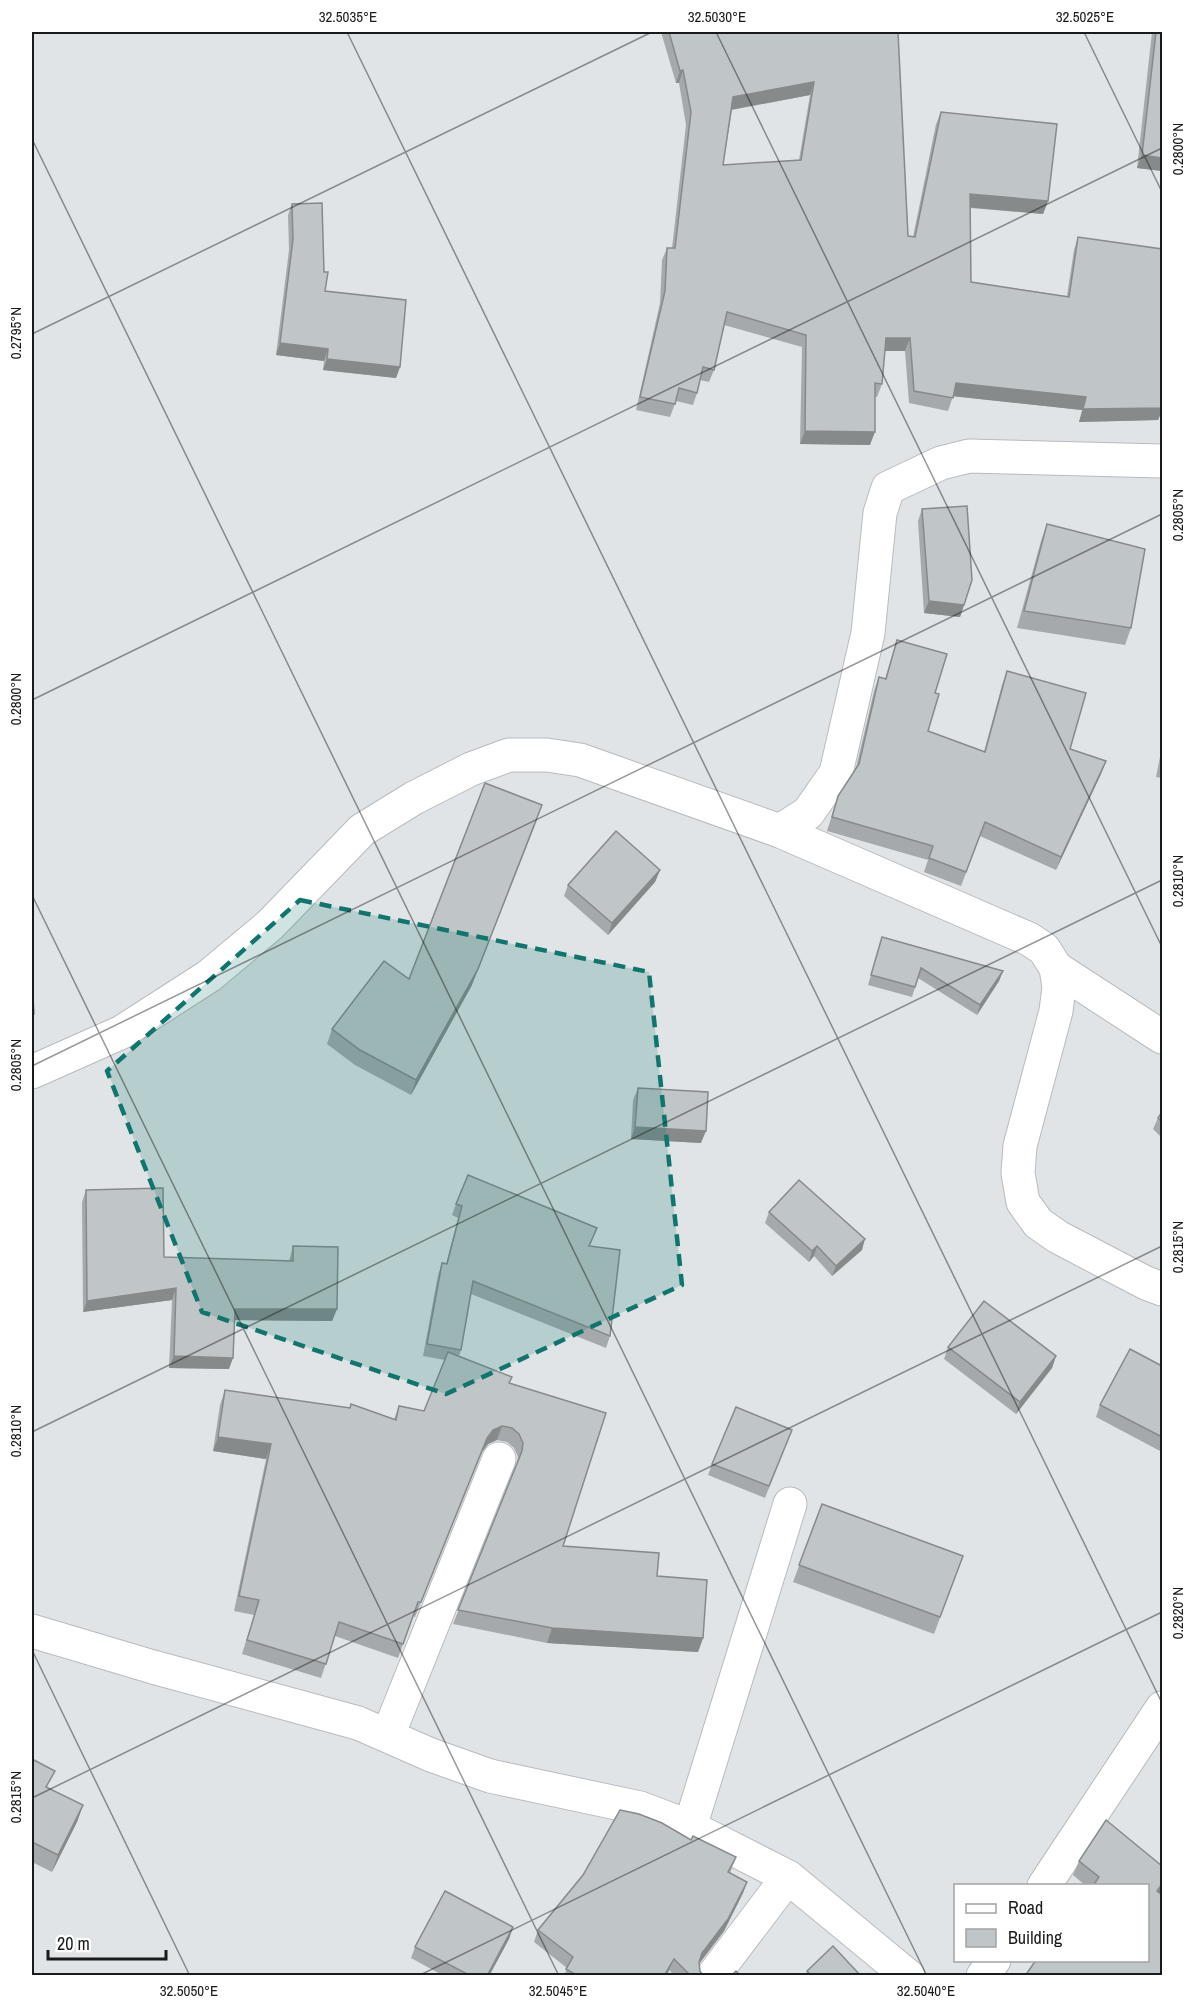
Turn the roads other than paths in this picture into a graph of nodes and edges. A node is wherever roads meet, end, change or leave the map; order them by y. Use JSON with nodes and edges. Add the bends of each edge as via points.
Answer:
{"nodes":[{"id":1,"x":1162,"y":461,"type":"edge"},
{"id":2,"x":780,"y":831,"type":"junction"},
{"id":3,"x":1056,"y":968,"type":"junction"},
{"id":4,"x":1162,"y":1037,"type":"edge"},
{"id":5,"x":32,"y":1072,"type":"edge"},
{"id":6,"x":1162,"y":1289,"type":"edge"},
{"id":7,"x":499,"y":1459,"type":"dead end"},
{"id":8,"x":790,"y":1504,"type":"dead end"},
{"id":9,"x":32,"y":1631,"type":"edge"},
{"id":10,"x":1162,"y":1708,"type":"edge"},
{"id":11,"x":388,"y":1735,"type":"junction"},
{"id":12,"x":690,"y":1827,"type":"junction"},
{"id":13,"x":788,"y":1877,"type":"junction"},
{"id":14,"x":1045,"y":1884,"type":"edge"},
{"id":15,"x":993,"y":1962,"type":"edge"},
{"id":16,"x":713,"y":1976,"type":"edge"},
{"id":17,"x":908,"y":1976,"type":"edge"},
{"id":18,"x":983,"y":1976,"type":"edge"}],
"edges":[{"from":1,"to":2,"type":"street","via":[[969,456],[941,463],[888,488],[880,513],[868,633],[837,773],[808,813]]},
{"from":2,"to":3,"type":"street","via":[[1029,939],[1044,949]]},
{"from":2,"to":5,"type":"street","via":[[580,760],[509,755],[414,798],[362,830],[270,925],[209,976],[122,1032]]},
{"from":3,"to":4,"type":"street"},
{"from":3,"to":6,"type":"street","via":[[1056,1011],[1020,1146],[1018,1173],[1023,1202],[1038,1223],[1059,1237]]},
{"from":7,"to":11,"type":"street"},
{"from":8,"to":12,"type":"street"},
{"from":9,"to":11,"type":"street","via":[[358,1723]]},
{"from":10,"to":14,"type":"street"},
{"from":11,"to":12,"type":"street","via":[[490,1776],[640,1808]]},
{"from":12,"to":13,"type":"street"},
{"from":13,"to":16,"type":"street"},
{"from":13,"to":17,"type":"street"},
{"from":15,"to":18,"type":"street"}]}
